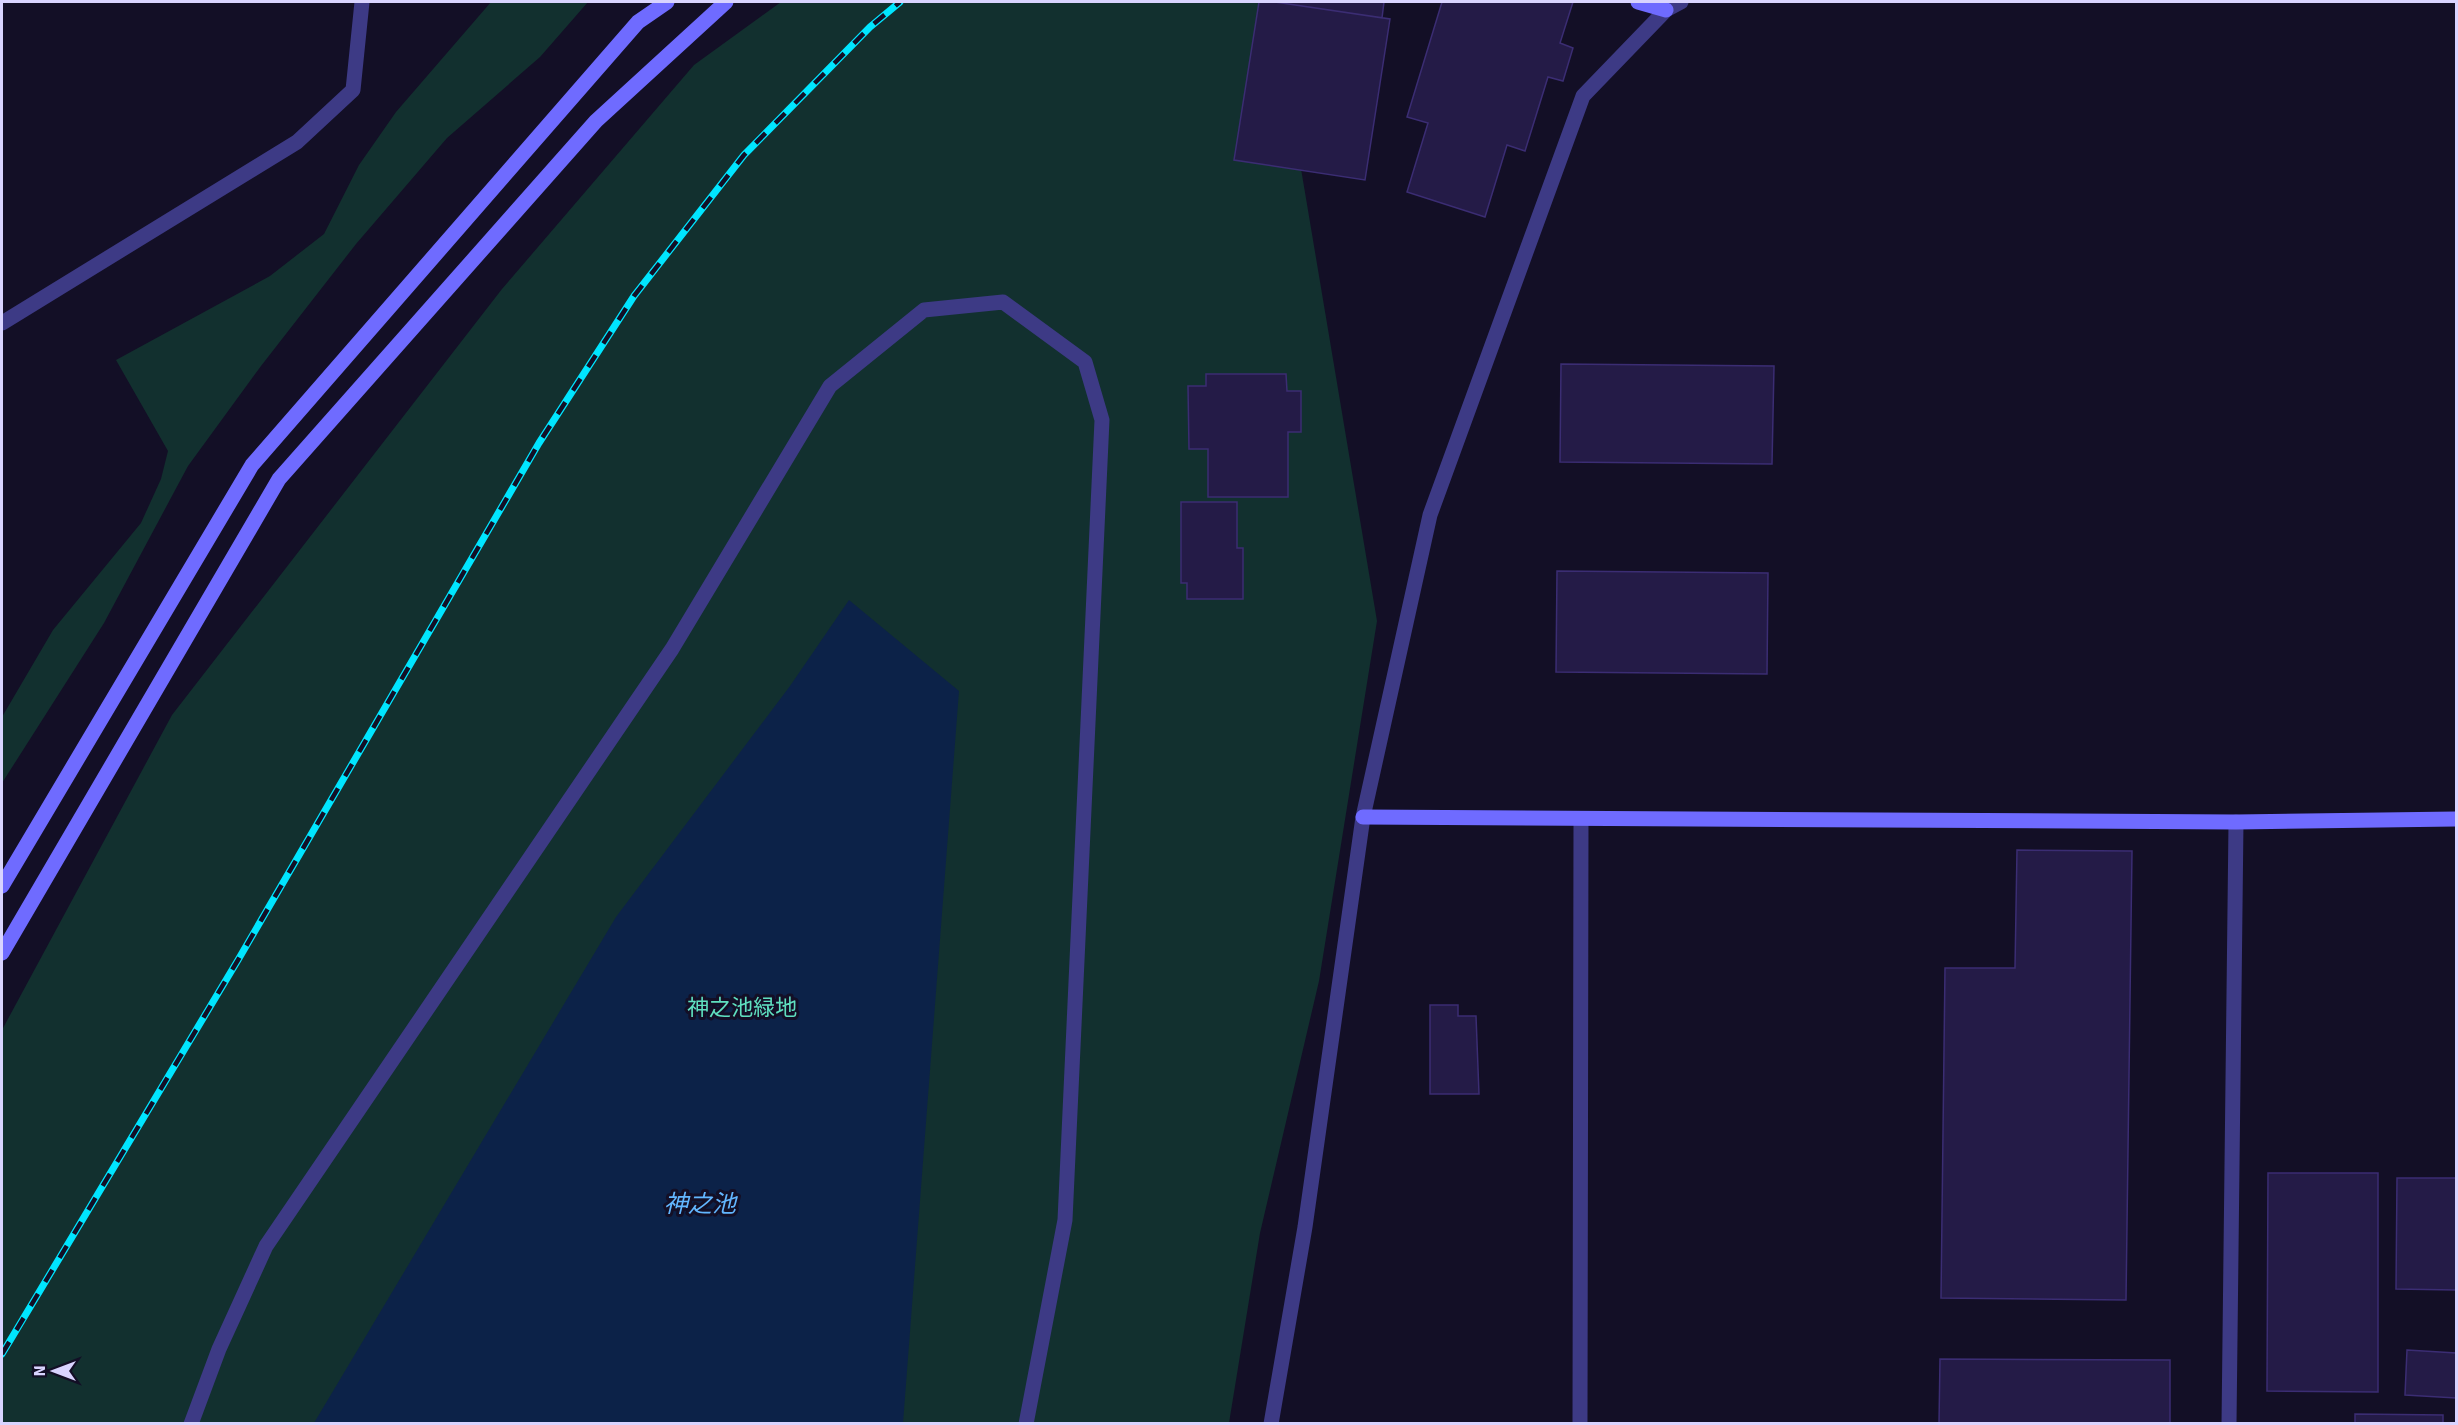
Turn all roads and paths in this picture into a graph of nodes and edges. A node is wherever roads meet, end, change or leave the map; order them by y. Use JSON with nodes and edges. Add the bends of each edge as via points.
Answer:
{"nodes":[{"id":1,"x":362,"y":2,"type":"edge"},
{"id":2,"x":667,"y":2,"type":"edge"},
{"id":3,"x":726,"y":2,"type":"edge"},
{"id":4,"x":1638,"y":2,"type":"edge"},
{"id":5,"x":1681,"y":2,"type":"edge"},
{"id":6,"x":1666,"y":10,"type":"junction"},
{"id":7,"x":2,"y":323,"type":"edge"},
{"id":8,"x":1363,"y":817,"type":"junction"},
{"id":9,"x":1581,"y":819,"type":"junction"},
{"id":10,"x":2457,"y":819,"type":"edge"},
{"id":11,"x":2236,"y":822,"type":"junction"},
{"id":12,"x":2,"y":886,"type":"edge"},
{"id":13,"x":2,"y":953,"type":"edge"},
{"id":14,"x":190,"y":1424,"type":"edge"},
{"id":15,"x":1026,"y":1424,"type":"edge"},
{"id":16,"x":1271,"y":1424,"type":"edge"},
{"id":17,"x":1580,"y":1424,"type":"edge"},
{"id":18,"x":2229,"y":1424,"type":"edge"}],
"edges":[{"from":1,"to":7,"type":"street","via":[[353,90],[297,142]]},
{"from":2,"to":12,"type":"street","via":[[638,22],[252,465]]},
{"from":3,"to":13,"type":"street","via":[[596,121],[279,479]]},
{"from":4,"to":6,"type":"street"},
{"from":5,"to":6,"type":"street"},
{"from":6,"to":8,"type":"street","via":[[1583,96],[1430,514]]},
{"from":8,"to":9,"type":"street"},
{"from":8,"to":16,"type":"street","via":[[1305,1227]]},
{"from":9,"to":11,"type":"street"},
{"from":9,"to":17,"type":"street"},
{"from":10,"to":11,"type":"street"},
{"from":11,"to":18,"type":"street"},
{"from":14,"to":15,"type":"street","via":[[219,1348],[266,1246],[672,649],[830,386],[924,310],[1003,303],[1085,362],[1102,420],[1065,1220]]}]}
